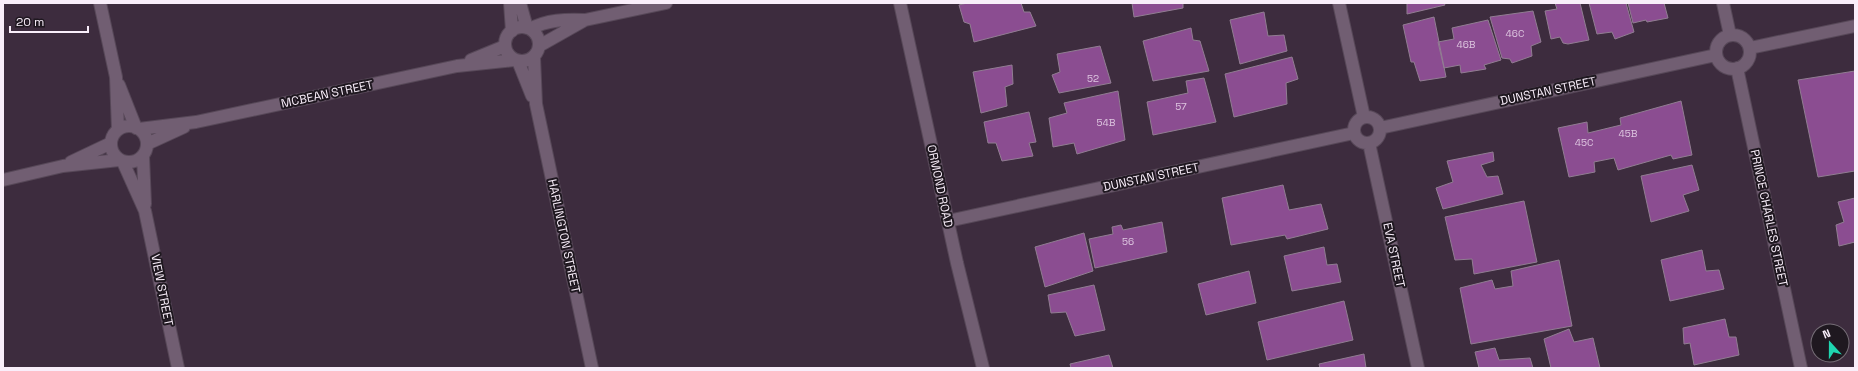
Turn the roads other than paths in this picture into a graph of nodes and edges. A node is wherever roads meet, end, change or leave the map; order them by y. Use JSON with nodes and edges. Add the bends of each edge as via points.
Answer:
{"nodes":[{"id":1,"x":100,"y":3,"type":"edge"},
{"id":2,"x":510,"y":3,"type":"edge"},
{"id":3,"x":520,"y":3,"type":"edge"},
{"id":4,"x":666,"y":3,"type":"edge"},
{"id":5,"x":900,"y":3,"type":"edge"},
{"id":6,"x":1339,"y":3,"type":"edge"},
{"id":7,"x":1723,"y":3,"type":"edge"},
{"id":8,"x":585,"y":20,"type":"junction"},
{"id":9,"x":1855,"y":26,"type":"edge"},
{"id":10,"x":529,"y":29,"type":"junction"},
{"id":11,"x":512,"y":31,"type":"junction"},
{"id":12,"x":1730,"y":35,"type":"junction"},
{"id":13,"x":505,"y":46,"type":"junction"},
{"id":14,"x":539,"y":46,"type":"junction"},
{"id":15,"x":1750,"y":48,"type":"junction"},
{"id":16,"x":1716,"y":55,"type":"junction"},
{"id":17,"x":534,"y":57,"type":"junction"},
{"id":18,"x":516,"y":60,"type":"junction"},
{"id":19,"x":457,"y":66,"type":"junction"},
{"id":20,"x":1737,"y":68,"type":"junction"},
{"id":21,"x":116,"y":77,"type":"junction"},
{"id":22,"x":536,"y":104,"type":"junction"},
{"id":23,"x":1364,"y":117,"type":"junction"},
{"id":24,"x":196,"y":122,"type":"junction"},
{"id":25,"x":137,"y":128,"type":"junction"},
{"id":26,"x":1380,"y":128,"type":"junction"},
{"id":27,"x":118,"y":130,"type":"junction"},
{"id":28,"x":1354,"y":133,"type":"junction"},
{"id":29,"x":111,"y":142,"type":"junction"},
{"id":30,"x":1369,"y":143,"type":"junction"},
{"id":31,"x":148,"y":144,"type":"junction"},
{"id":32,"x":143,"y":156,"type":"junction"},
{"id":33,"x":121,"y":161,"type":"junction"},
{"id":34,"x":63,"y":166,"type":"junction"},
{"id":35,"x":3,"y":180,"type":"edge"},
{"id":36,"x":145,"y":211,"type":"junction"},
{"id":37,"x":948,"y":221,"type":"junction"},
{"id":38,"x":178,"y":368,"type":"edge"},
{"id":39,"x":592,"y":368,"type":"edge"},
{"id":40,"x":983,"y":368,"type":"edge"},
{"id":41,"x":1418,"y":368,"type":"edge"},
{"id":42,"x":1801,"y":368,"type":"edge"}],
"edges":[{"from":1,"to":21,"type":"street"},
{"from":2,"to":11,"type":"street"},
{"from":3,"to":10,"type":"street"},
{"from":4,"to":8,"type":"street"},
{"from":5,"to":37,"type":"street","name":"ORMOND ROAD"},
{"from":6,"to":23,"type":"street"},
{"from":7,"to":12,"type":"street"},
{"from":8,"to":10,"type":"street","via":[[567,19],[540,24]]},
{"from":8,"to":14,"type":"street"},
{"from":9,"to":15,"type":"street"},
{"from":10,"to":11,"type":"street","via":[[517,28]]},
{"from":10,"to":14,"type":"street","via":[[537,36]]},
{"from":11,"to":13,"type":"street","via":[[506,38]]},
{"from":12,"to":15,"type":"street","via":[[1740,36]]},
{"from":12,"to":16,"type":"street","via":[[1718,45]]},
{"from":13,"to":18,"type":"street","via":[[506,52]]},
{"from":13,"to":19,"type":"street","name":"MCBEAN STREET"},
{"from":14,"to":17,"type":"street"},
{"from":15,"to":20,"type":"street","via":[[1746,63]]},
{"from":16,"to":20,"type":"street","via":[[1726,67]]},
{"from":16,"to":26,"type":"street","name":"DUNSTAN STREET"},
{"from":17,"to":18,"type":"street","via":[[529,60]]},
{"from":17,"to":22,"type":"street","name":"HARLINGTON STREET"},
{"from":18,"to":19,"type":"street","name":"MCBEAN STREET"},
{"from":18,"to":22,"type":"street","name":"HARLINGTON STREET"},
{"from":19,"to":24,"type":"street","name":"MCBEAN STREET"},
{"from":20,"to":42,"type":"street","name":"PRINCE CHARLES STREET"},
{"from":21,"to":25,"type":"street"},
{"from":21,"to":27,"type":"street"},
{"from":22,"to":39,"type":"street","name":"HARLINGTON STREET"},
{"from":23,"to":26,"type":"street","via":[[1376,120]]},
{"from":23,"to":28,"type":"street","via":[[1354,125]]},
{"from":24,"to":25,"type":"street","name":"MCBEAN STREET"},
{"from":24,"to":31,"type":"street","name":"MCBEAN STREET"},
{"from":25,"to":27,"type":"street","via":[[130,126]]},
{"from":25,"to":31,"type":"street","via":[[144,133]]},
{"from":26,"to":30,"type":"street","via":[[1376,139]]},
{"from":27,"to":29,"type":"street"},
{"from":28,"to":30,"type":"street","via":[[1359,141]]},
{"from":28,"to":37,"type":"street","name":"DUNSTAN STREET"},
{"from":29,"to":33,"type":"street","via":[[113,152]]},
{"from":29,"to":34,"type":"street"},
{"from":30,"to":41,"type":"street","name":"EVA STREET"},
{"from":31,"to":32,"type":"street"},
{"from":32,"to":33,"type":"street","via":[[134,162]]},
{"from":32,"to":36,"type":"street","name":"VIEW STREET"},
{"from":33,"to":34,"type":"street"},
{"from":33,"to":36,"type":"street","name":"VIEW STREET"},
{"from":34,"to":35,"type":"street"},
{"from":36,"to":38,"type":"street","name":"VIEW STREET"},
{"from":37,"to":40,"type":"street","name":"ORMOND ROAD"}]}
